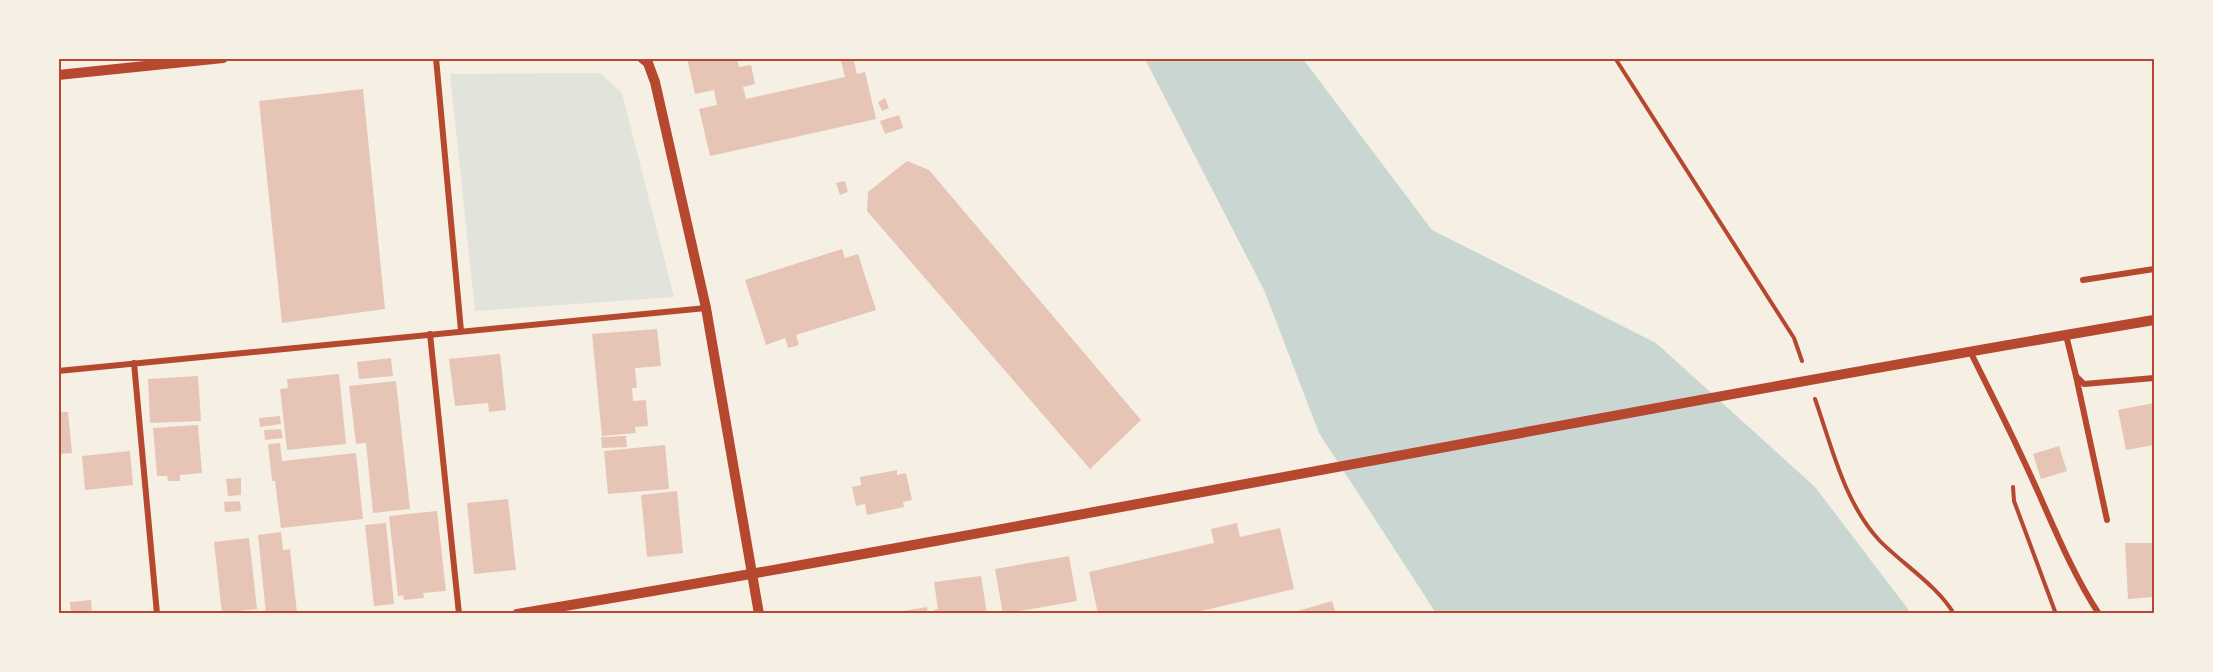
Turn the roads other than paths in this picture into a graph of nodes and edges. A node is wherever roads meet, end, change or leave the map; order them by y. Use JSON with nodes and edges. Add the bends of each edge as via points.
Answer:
{"nodes":[{"id":1,"x":223,"y":58,"type":"edge"},
{"id":2,"x":436,"y":58,"type":"edge"},
{"id":3,"x":642,"y":58,"type":"edge"},
{"id":4,"x":58,"y":75,"type":"edge"},
{"id":5,"x":2154,"y":269,"type":"edge"},
{"id":6,"x":2083,"y":280,"type":"dead end"},
{"id":7,"x":706,"y":308,"type":"junction"},
{"id":8,"x":2154,"y":320,"type":"edge"},
{"id":9,"x":460,"y":331,"type":"junction"},
{"id":10,"x":430,"y":334,"type":"junction"},
{"id":11,"x":2066,"y":335,"type":"junction"},
{"id":12,"x":1971,"y":353,"type":"junction"},
{"id":13,"x":134,"y":363,"type":"junction"},
{"id":14,"x":58,"y":371,"type":"edge"},
{"id":15,"x":2076,"y":376,"type":"junction"},
{"id":16,"x":2154,"y":378,"type":"edge"},
{"id":17,"x":2107,"y":520,"type":"dead end"},
{"id":18,"x":752,"y":575,"type":"junction"},
{"id":19,"x":157,"y":614,"type":"edge"},
{"id":20,"x":459,"y":614,"type":"edge"},
{"id":21,"x":517,"y":614,"type":"edge"},
{"id":22,"x":759,"y":614,"type":"edge"},
{"id":23,"x":2099,"y":614,"type":"edge"}],
"edges":[{"from":1,"to":4,"type":"street"},
{"from":2,"to":9,"type":"street"},
{"from":3,"to":7,"type":"street","via":[[655,82]]},
{"from":5,"to":6,"type":"street"},
{"from":7,"to":9,"type":"street"},
{"from":7,"to":18,"type":"street"},
{"from":8,"to":11,"type":"street"},
{"from":9,"to":10,"type":"street"},
{"from":10,"to":13,"type":"street"},
{"from":10,"to":20,"type":"street"},
{"from":11,"to":12,"type":"street"},
{"from":11,"to":15,"type":"street"},
{"from":12,"to":18,"type":"street"},
{"from":12,"to":23,"type":"street"},
{"from":13,"to":14,"type":"street"},
{"from":13,"to":19,"type":"street"},
{"from":15,"to":16,"type":"street","via":[[2084,384]]},
{"from":15,"to":17,"type":"street"},
{"from":18,"to":21,"type":"street"},
{"from":18,"to":22,"type":"street"}]}
